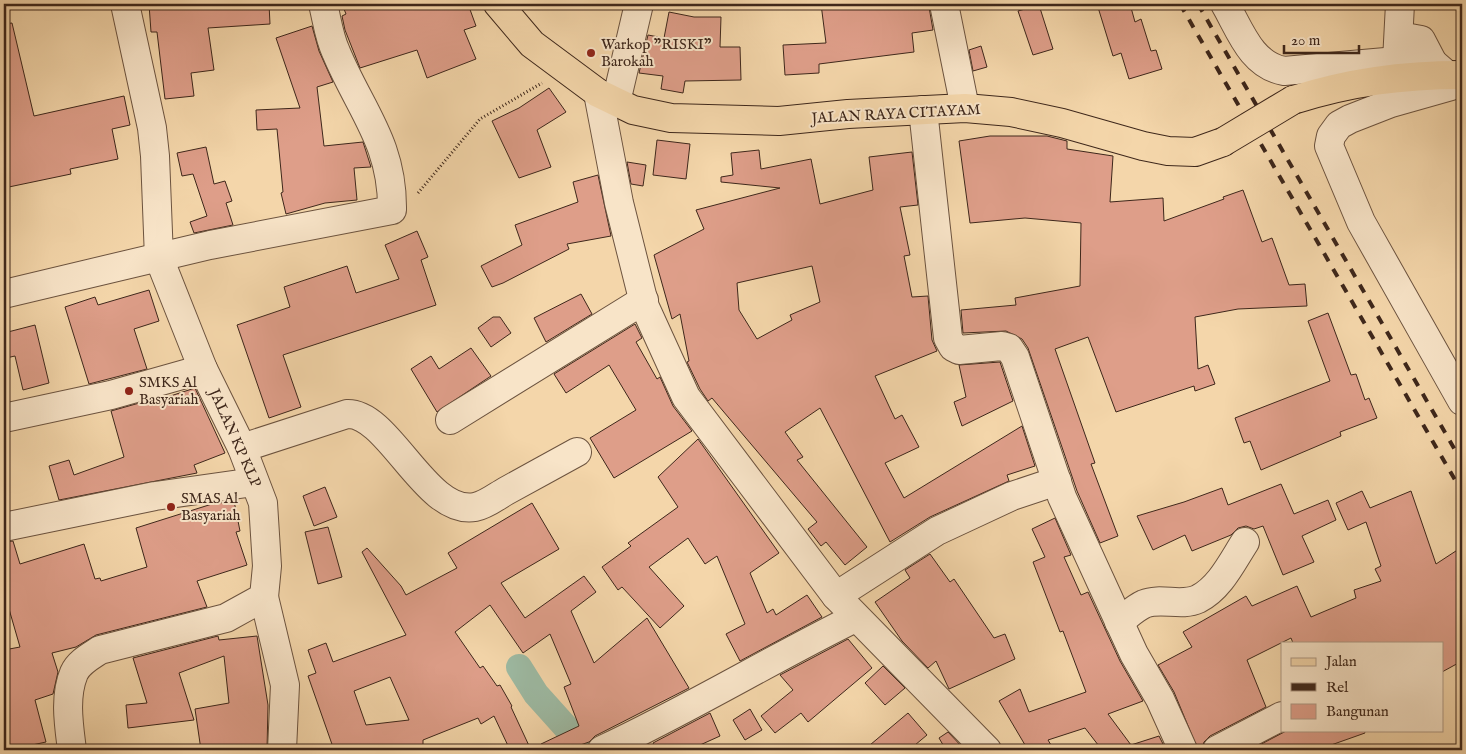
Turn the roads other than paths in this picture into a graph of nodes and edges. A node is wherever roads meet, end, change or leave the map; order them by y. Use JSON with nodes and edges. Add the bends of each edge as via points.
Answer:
{"nodes":[{"id":1,"x":125,"y":4,"type":"edge"},
{"id":2,"x":323,"y":4,"type":"edge"},
{"id":3,"x":498,"y":4,"type":"edge"},
{"id":4,"x":638,"y":4,"type":"edge"},
{"id":5,"x":944,"y":4,"type":"edge"},
{"id":6,"x":1225,"y":4,"type":"edge"},
{"id":7,"x":1400,"y":4,"type":"edge"},
{"id":8,"x":1398,"y":49,"type":"junction"},
{"id":9,"x":1451,"y":72,"type":"edge"},
{"id":10,"x":607,"y":97,"type":"junction"},
{"id":11,"x":965,"y":108,"type":"junction"},
{"id":12,"x":923,"y":110,"type":"junction"},
{"id":13,"x":159,"y":258,"type":"junction"},
{"id":14,"x":4,"y":294,"type":"edge"},
{"id":15,"x":644,"y":300,"type":"junction"},
{"id":16,"x":204,"y":369,"type":"junction"},
{"id":17,"x":1462,"y":401,"type":"edge"},
{"id":18,"x":4,"y":418,"type":"edge"},
{"id":19,"x":450,"y":420,"type":"dead end"},
{"id":20,"x":242,"y":448,"type":"junction"},
{"id":21,"x":577,"y":452,"type":"dead end"},
{"id":22,"x":1057,"y":481,"type":"junction"},
{"id":23,"x":254,"y":482,"type":"junction"},
{"id":24,"x":4,"y":527,"type":"edge"},
{"id":25,"x":1245,"y":542,"type":"dead end"},
{"id":26,"x":836,"y":596,"type":"junction"},
{"id":27,"x":264,"y":597,"type":"junction"},
{"id":28,"x":855,"y":618,"type":"junction"},
{"id":29,"x":1118,"y":622,"type":"junction"},
{"id":30,"x":1281,"y":717,"type":"edge"},
{"id":31,"x":642,"y":743,"type":"edge"},
{"id":32,"x":72,"y":750,"type":"edge"},
{"id":33,"x":282,"y":750,"type":"edge"},
{"id":34,"x":602,"y":750,"type":"edge"},
{"id":35,"x":987,"y":750,"type":"edge"},
{"id":36,"x":1183,"y":750,"type":"edge"},
{"id":37,"x":1217,"y":750,"type":"edge"}],
"edges":[{"from":1,"to":13,"type":"street","name":"JALAN KP KLP","via":[[152,128]]},
{"from":2,"to":13,"type":"street","via":[[335,50],[376,129],[386,158],[392,185],[392,210]]},
{"from":3,"to":10,"type":"main road","name":"JALAN RAYA CITAYAM","via":[[532,44],[564,70]]},
{"from":4,"to":10,"type":"street"},
{"from":5,"to":11,"type":"street"},
{"from":6,"to":8,"type":"street","via":[[1251,50],[1263,64],[1273,69],[1284,71]]},
{"from":7,"to":8,"type":"street"},
{"from":8,"to":9,"type":"street"},
{"from":9,"to":11,"type":"main road","name":"JALAN RAYA CITAYAM","bridge":true,"via":[[1333,87],[1293,100],[1223,142],[1195,152],[1142,146],[1011,112]]},
{"from":9,"to":17,"type":"street","via":[[1450,86],[1350,119],[1335,130],[1329,146],[1361,222]]},
{"from":10,"to":12,"type":"main road","name":"JALAN RAYA CITAYAM","via":[[633,110],[671,118],[729,121],[779,121]]},
{"from":10,"to":15,"type":"street","via":[[619,203]]},
{"from":11,"to":12,"type":"main road","name":"JALAN RAYA CITAYAM"},
{"from":12,"to":22,"type":"street","via":[[948,338],[959,350],[1009,348],[1015,356]]},
{"from":13,"to":14,"type":"street"},
{"from":13,"to":16,"type":"street","name":"JALAN KP KLP"},
{"from":15,"to":19,"type":"street"},
{"from":15,"to":26,"type":"street","via":[[686,397]]},
{"from":16,"to":18,"type":"street","via":[[111,395]]},
{"from":16,"to":20,"type":"street","name":"JALAN KP KLP"},
{"from":20,"to":21,"type":"street","via":[[347,414],[358,414],[392,444],[441,496],[452,503],[475,507]]},
{"from":20,"to":23,"type":"street","name":"JALAN KP KLP"},
{"from":22,"to":26,"type":"street","via":[[1012,496],[936,530]]},
{"from":22,"to":29,"type":"street"},
{"from":23,"to":24,"type":"street","via":[[155,496]]},
{"from":23,"to":27,"type":"street","name":"JALAN KP KLP","via":[[264,503]]},
{"from":25,"to":29,"type":"street","via":[[1226,572],[1210,591],[1198,599],[1183,603],[1145,604]]},
{"from":26,"to":28,"type":"street"},
{"from":27,"to":32,"type":"street","via":[[226,618],[100,650],[85,659],[74,672],[70,690],[68,716]]},
{"from":27,"to":33,"type":"street","name":"JALAN KP KLP","via":[[285,685]]},
{"from":28,"to":31,"type":"street","via":[[789,651]]},
{"from":28,"to":35,"type":"street"},
{"from":29,"to":36,"type":"street","via":[[1160,699]]},
{"from":30,"to":37,"type":"street"},
{"from":31,"to":34,"type":"street"}]}
